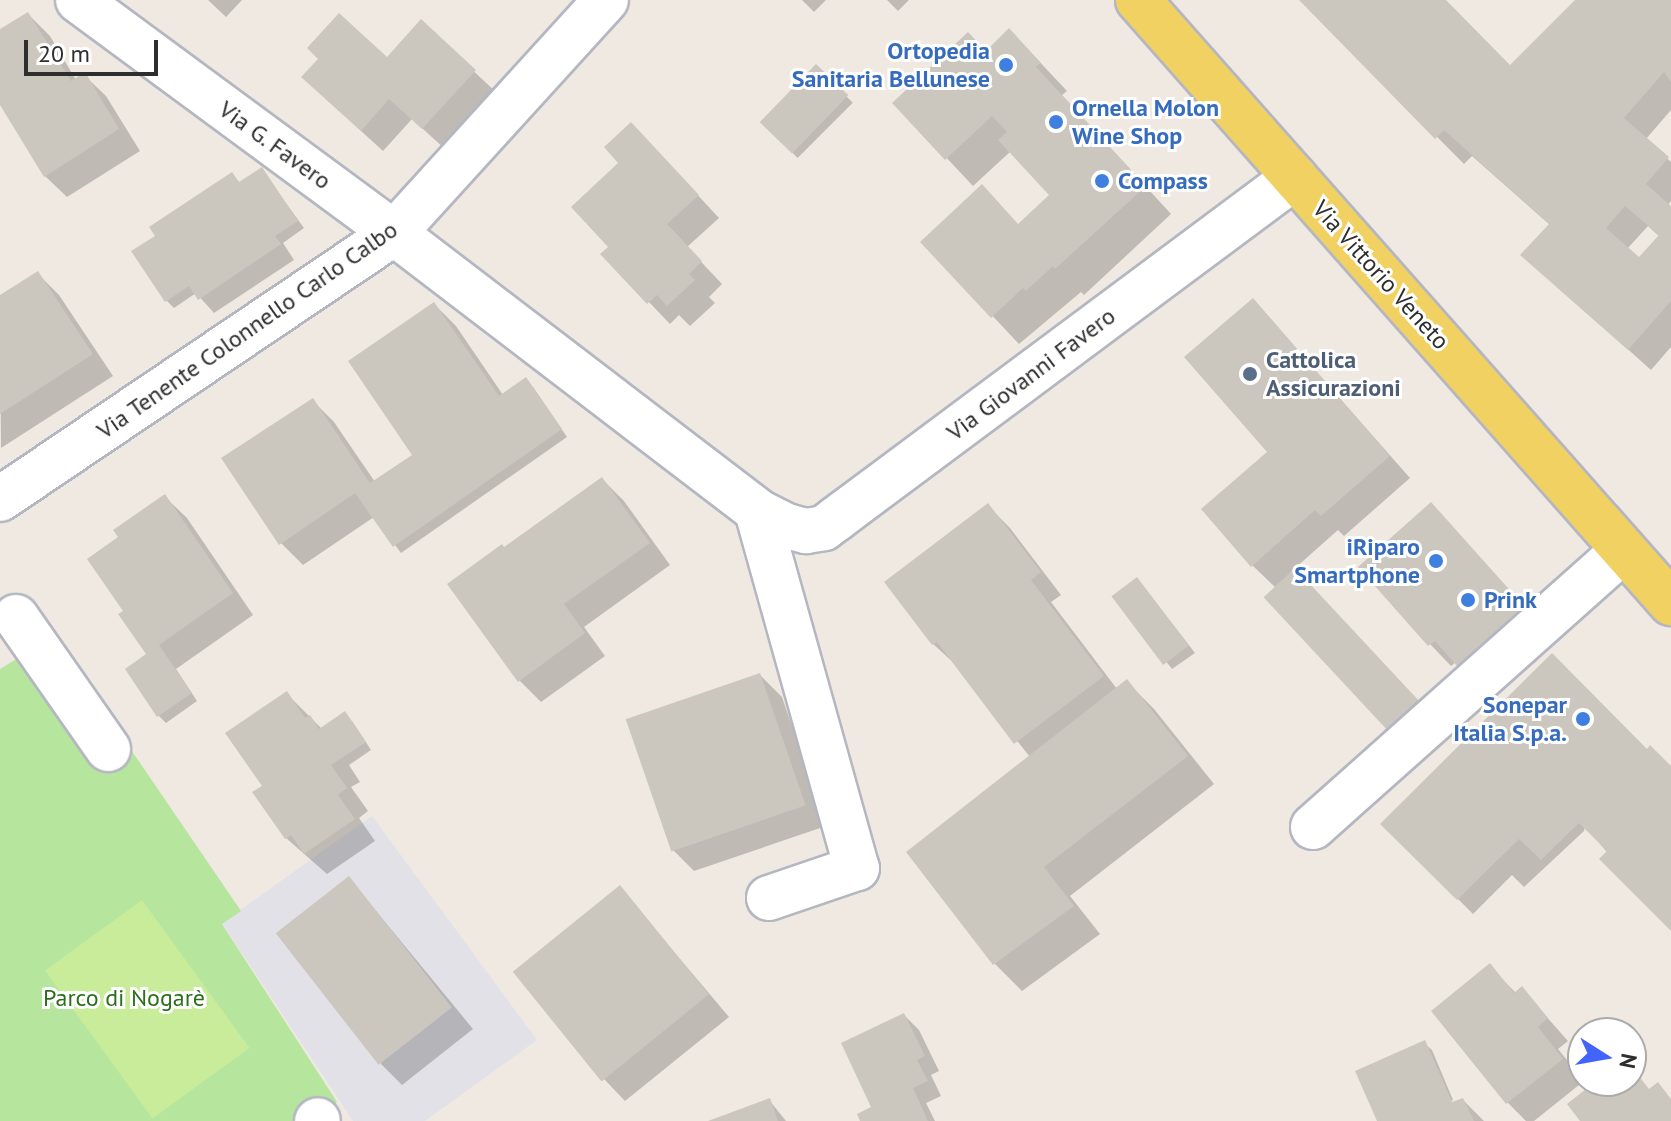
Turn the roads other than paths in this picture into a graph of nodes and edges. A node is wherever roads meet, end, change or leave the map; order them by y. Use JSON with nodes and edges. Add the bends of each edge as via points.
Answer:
{"nodes":[{"id":1,"x":78,"y":0,"type":"edge"},
{"id":2,"x":606,"y":0,"type":"edge"},
{"id":3,"x":1138,"y":0,"type":"edge"},
{"id":4,"x":1295,"y":177,"type":"junction"},
{"id":5,"x":394,"y":233,"type":"junction"},
{"id":6,"x":0,"y":499,"type":"edge"},
{"id":7,"x":757,"y":511,"type":"junction"},
{"id":8,"x":1624,"y":550,"type":"junction"},
{"id":9,"x":1671,"y":603,"type":"edge"},
{"id":10,"x":16,"y":617,"type":"dead end"},
{"id":11,"x":108,"y":749,"type":"dead end"},
{"id":12,"x":1313,"y":827,"type":"dead end"},
{"id":13,"x":769,"y":898,"type":"dead end"}],
"edges":[{"from":1,"to":5,"type":"street","name":"Via G. Favero"},
{"from":2,"to":5,"type":"street","name":"Via Tenente Colonnello Carlo Calbo"},
{"from":3,"to":4,"type":"main road","name":"Via Vittorio Veneto"},
{"from":4,"to":7,"type":"street","name":"Via Giovanni Favero","via":[[824,528],[806,531]]},
{"from":4,"to":8,"type":"main road","name":"Via Vittorio Veneto"},
{"from":5,"to":6,"type":"street","name":"Via Tenente Colonnello Carlo Calbo"},
{"from":5,"to":7,"type":"street","name":"Via Giovanni Favero"},
{"from":7,"to":13,"type":"street","via":[[857,868]]},
{"from":8,"to":9,"type":"main road","name":"Via Vittorio Veneto"},
{"from":8,"to":12,"type":"street"},
{"from":10,"to":11,"type":"street"}]}
